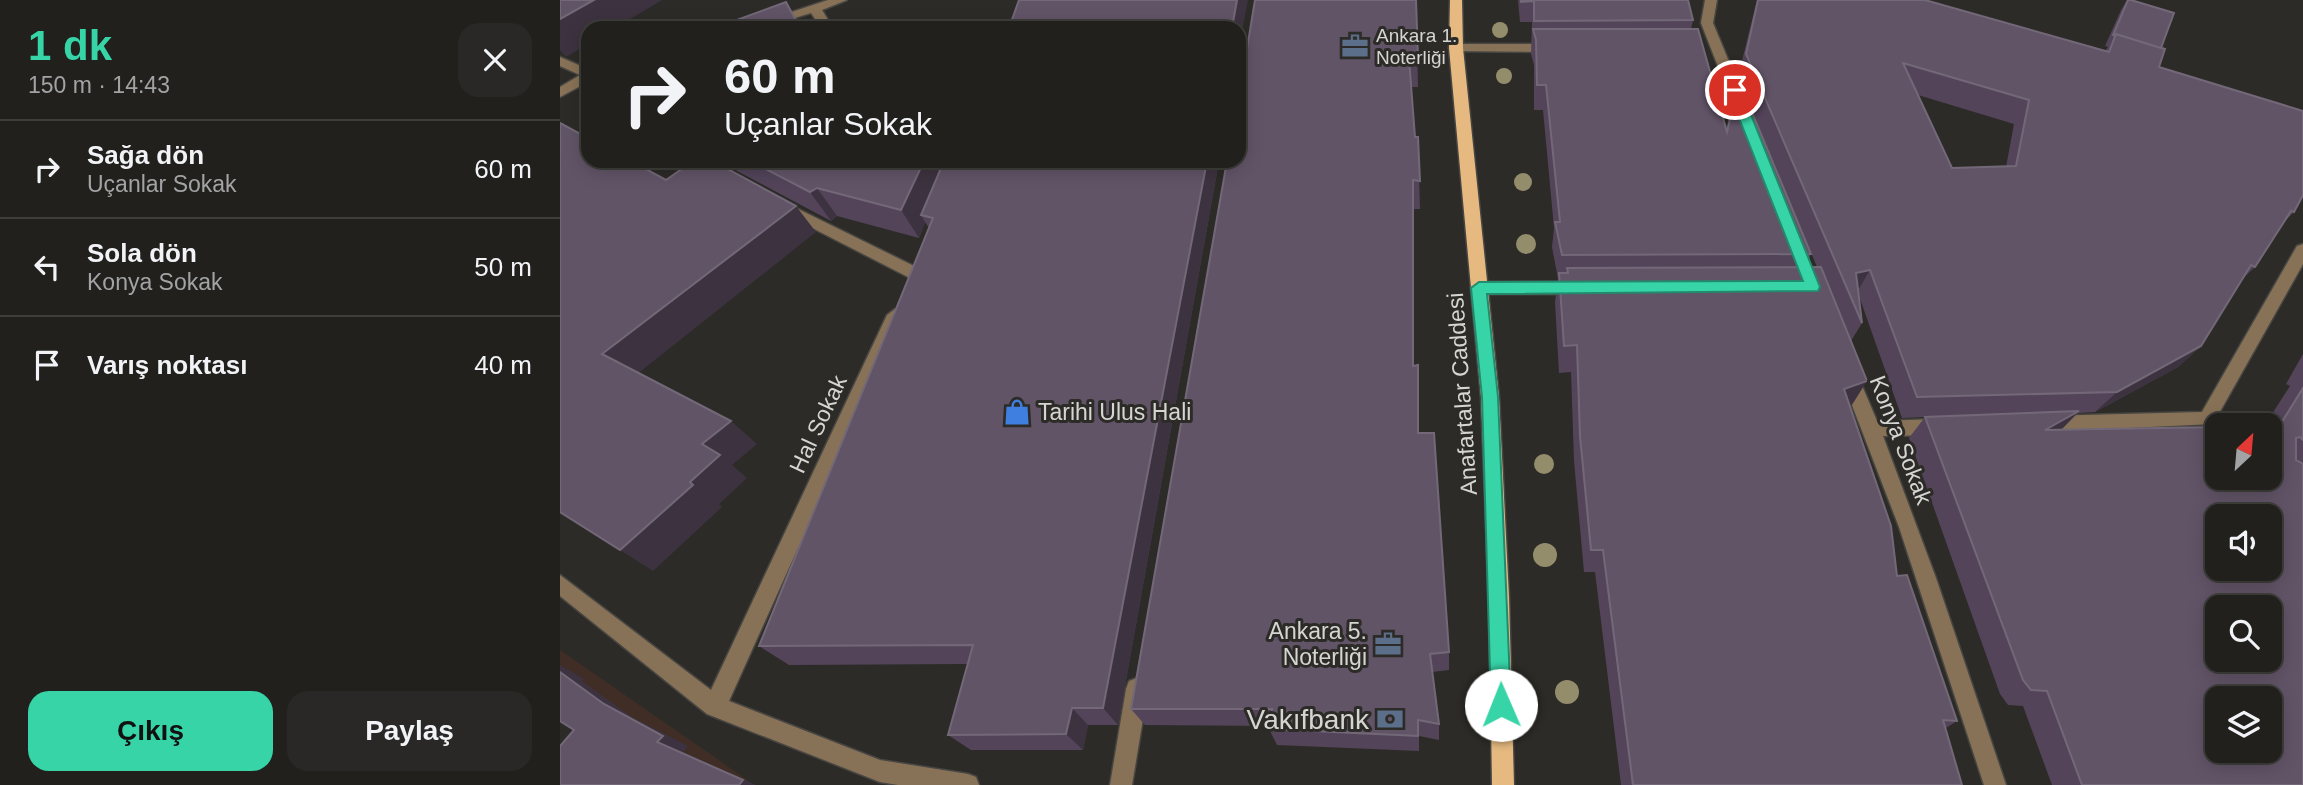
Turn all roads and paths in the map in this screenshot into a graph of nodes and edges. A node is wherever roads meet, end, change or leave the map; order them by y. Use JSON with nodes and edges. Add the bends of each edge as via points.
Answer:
{"nodes":[{"id":1,"x":841,"y":0,"type":"edge"},
{"id":2,"x":1456,"y":0,"type":"edge"},
{"id":3,"x":1711,"y":0,"type":"edge"},
{"id":4,"x":815,"y":9,"type":"junction"},
{"id":5,"x":773,"y":21,"type":"edge"},
{"id":6,"x":823,"y":21,"type":"edge"},
{"id":7,"x":1456,"y":48,"type":"junction"},
{"id":8,"x":1566,"y":48,"type":"edge"},
{"id":9,"x":560,"y":61,"type":"edge"},
{"id":10,"x":581,"y":72,"type":"edge"},
{"id":11,"x":581,"y":80,"type":"edge"},
{"id":12,"x":560,"y":93,"type":"edge"},
{"id":13,"x":1753,"y":136,"type":"edge"},
{"id":14,"x":775,"y":202,"type":"edge"},
{"id":15,"x":2303,"y":250,"type":"edge"},
{"id":16,"x":1479,"y":288,"type":"junction"},
{"id":17,"x":1590,"y":288,"type":"edge"},
{"id":18,"x":1842,"y":358,"type":"edge"},
{"id":19,"x":2217,"y":413,"type":"edge"},
{"id":20,"x":2205,"y":423,"type":"edge"},
{"id":21,"x":2025,"y":424,"type":"edge"},
{"id":22,"x":1956,"y":427,"type":"edge"},
{"id":23,"x":1872,"y":429,"type":"junction"},
{"id":24,"x":560,"y":584,"type":"edge"},
{"id":25,"x":1139,"y":677,"type":"edge"},
{"id":26,"x":715,"y":706,"type":"junction"},
{"id":27,"x":968,"y":785,"type":"edge"},
{"id":28,"x":1121,"y":785,"type":"edge"},
{"id":29,"x":1503,"y":785,"type":"edge"},
{"id":30,"x":1995,"y":785,"type":"edge"}],
"edges":[{"from":1,"to":4,"type":"street"},
{"from":2,"to":7,"type":"main road","name":"Anafartalar Caddesi"},
{"from":3,"to":13,"type":"street","via":[[1707,23],[1711,47]]},
{"from":4,"to":5,"type":"street"},
{"from":4,"to":6,"type":"street"},
{"from":7,"to":8,"type":"street"},
{"from":7,"to":16,"type":"main road","name":"Anafartalar Caddesi"},
{"from":9,"to":10,"type":"street"},
{"from":11,"to":12,"type":"street"},
{"from":14,"to":26,"type":"street","name":"Hal Sokak","via":[[911,279]]},
{"from":15,"to":19,"type":"street"},
{"from":16,"to":17,"type":"street"},
{"from":16,"to":29,"type":"main road","name":"Anafartalar Caddesi","via":[[1490,397]]},
{"from":18,"to":23,"type":"street","name":"Konya Sokak"},
{"from":20,"to":21,"type":"street"},
{"from":22,"to":23,"type":"street"},
{"from":23,"to":30,"type":"street","name":"Konya Sokak"},
{"from":24,"to":26,"type":"street"},
{"from":25,"to":28,"type":"street"},
{"from":26,"to":27,"type":"street","via":[[880,771]]}]}
